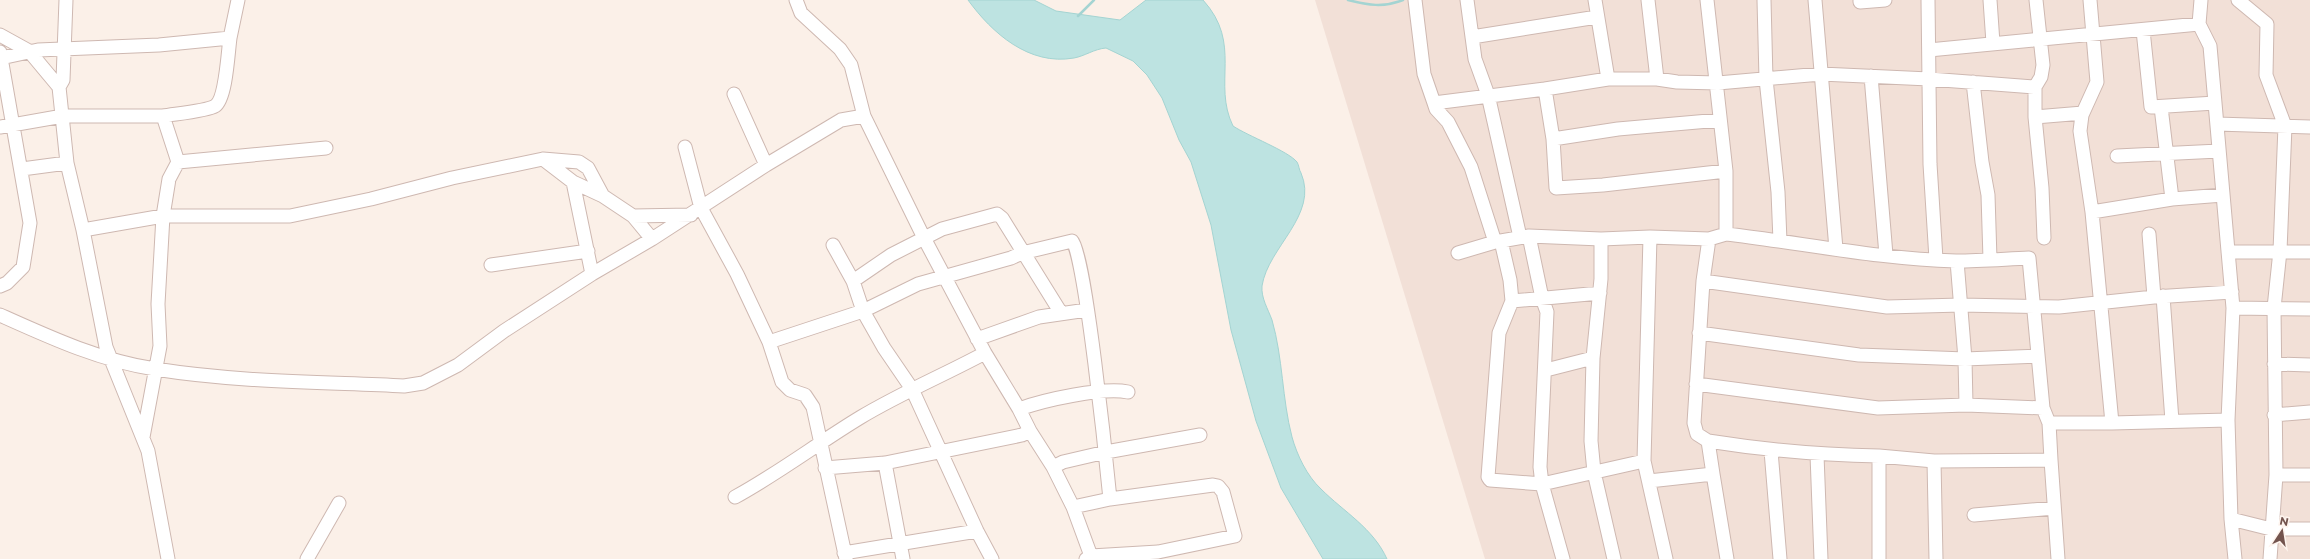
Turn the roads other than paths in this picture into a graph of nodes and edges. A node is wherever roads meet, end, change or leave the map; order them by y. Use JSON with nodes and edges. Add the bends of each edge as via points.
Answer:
{"nodes":[{"id":1,"x":66,"y":0,"type":"edge"},
{"id":2,"x":238,"y":0,"type":"edge"},
{"id":3,"x":796,"y":0,"type":"edge"},
{"id":4,"x":1415,"y":0,"type":"edge"},
{"id":5,"x":1467,"y":0,"type":"edge"},
{"id":6,"x":1595,"y":0,"type":"edge"},
{"id":7,"x":1648,"y":0,"type":"edge"},
{"id":8,"x":1707,"y":0,"type":"edge"},
{"id":9,"x":1764,"y":0,"type":"edge"},
{"id":10,"x":1815,"y":0,"type":"edge"},
{"id":11,"x":1860,"y":0,"type":"edge"},
{"id":12,"x":1885,"y":0,"type":"edge"},
{"id":13,"x":1928,"y":0,"type":"edge"},
{"id":14,"x":1990,"y":0,"type":"edge"},
{"id":15,"x":2036,"y":0,"type":"edge"},
{"id":16,"x":2090,"y":0,"type":"edge"},
{"id":17,"x":2201,"y":0,"type":"edge"},
{"id":18,"x":2238,"y":0,"type":"edge"},
{"id":19,"x":1597,"y":17,"type":"junction"},
{"id":20,"x":2199,"y":24,"type":"junction"},
{"id":21,"x":2143,"y":30,"type":"junction"},
{"id":22,"x":2094,"y":33,"type":"junction"},
{"id":23,"x":0,"y":35,"type":"edge"},
{"id":24,"x":1472,"y":36,"type":"junction"},
{"id":25,"x":230,"y":38,"type":"junction"},
{"id":26,"x":2041,"y":38,"type":"junction"},
{"id":27,"x":1993,"y":43,"type":"junction"},
{"id":28,"x":65,"y":49,"type":"junction"},
{"id":29,"x":1929,"y":50,"type":"junction"},
{"id":30,"x":28,"y":51,"type":"junction"},
{"id":31,"x":1,"y":55,"type":"edge"},
{"id":32,"x":1821,"y":74,"type":"junction"},
{"id":33,"x":1871,"y":76,"type":"junction"},
{"id":34,"x":1608,"y":79,"type":"junction"},
{"id":35,"x":1657,"y":79,"type":"junction"},
{"id":36,"x":1766,"y":79,"type":"junction"},
{"id":37,"x":1929,"y":79,"type":"junction"},
{"id":38,"x":1973,"y":82,"type":"junction"},
{"id":39,"x":1718,"y":83,"type":"junction"},
{"id":40,"x":60,"y":87,"type":"junction"},
{"id":41,"x":2036,"y":87,"type":"junction"},
{"id":42,"x":1545,"y":90,"type":"junction"},
{"id":43,"x":734,"y":94,"type":"dead end"},
{"id":44,"x":1488,"y":95,"type":"junction"},
{"id":45,"x":1434,"y":103,"type":"junction"},
{"id":46,"x":2215,"y":103,"type":"junction"},
{"id":47,"x":2161,"y":107,"type":"junction"},
{"id":48,"x":2083,"y":112,"type":"junction"},
{"id":49,"x":64,"y":116,"type":"junction"},
{"id":50,"x":163,"y":116,"type":"junction"},
{"id":51,"x":864,"y":116,"type":"junction"},
{"id":52,"x":2035,"y":117,"type":"junction"},
{"id":53,"x":1720,"y":120,"type":"junction"},
{"id":54,"x":2217,"y":124,"type":"junction"},
{"id":55,"x":6,"y":126,"type":"edge"},
{"id":56,"x":2285,"y":126,"type":"junction"},
{"id":57,"x":2310,"y":127,"type":"edge"},
{"id":58,"x":1553,"y":139,"type":"junction"},
{"id":59,"x":686,"y":147,"type":"dead end"},
{"id":60,"x":326,"y":148,"type":"dead end"},
{"id":61,"x":2220,"y":151,"type":"junction"},
{"id":62,"x":2166,"y":152,"type":"junction"},
{"id":63,"x":2117,"y":156,"type":"dead end"},
{"id":64,"x":543,"y":159,"type":"junction"},
{"id":65,"x":178,"y":162,"type":"junction"},
{"id":66,"x":67,"y":163,"type":"junction"},
{"id":67,"x":766,"y":165,"type":"junction"},
{"id":68,"x":22,"y":169,"type":"junction"},
{"id":69,"x":1726,"y":171,"type":"junction"},
{"id":70,"x":573,"y":182,"type":"junction"},
{"id":71,"x":2223,"y":195,"type":"junction"},
{"id":72,"x":603,"y":196,"type":"junction"},
{"id":73,"x":2172,"y":199,"type":"junction"},
{"id":74,"x":696,"y":211,"type":"junction"},
{"id":75,"x":2092,"y":212,"type":"junction"},
{"id":76,"x":163,"y":216,"type":"junction"},
{"id":77,"x":634,"y":216,"type":"junction"},
{"id":78,"x":83,"y":230,"type":"junction"},
{"id":79,"x":1726,"y":234,"type":"junction"},
{"id":80,"x":2149,"y":234,"type":"dead end"},
{"id":81,"x":1525,"y":236,"type":"junction"},
{"id":82,"x":1650,"y":237,"type":"junction"},
{"id":83,"x":924,"y":238,"type":"junction"},
{"id":84,"x":2044,"y":238,"type":"dead end"},
{"id":85,"x":652,"y":239,"type":"junction"},
{"id":86,"x":1601,"y":239,"type":"junction"},
{"id":87,"x":1709,"y":239,"type":"junction"},
{"id":88,"x":1780,"y":241,"type":"junction"},
{"id":89,"x":1498,"y":242,"type":"junction"},
{"id":90,"x":833,"y":245,"type":"dead end"},
{"id":91,"x":1836,"y":249,"type":"junction"},
{"id":92,"x":588,"y":251,"type":"junction"},
{"id":93,"x":2280,"y":251,"type":"junction"},
{"id":94,"x":2228,"y":252,"type":"junction"},
{"id":95,"x":2310,"y":252,"type":"edge"},
{"id":96,"x":1022,"y":253,"type":"junction"},
{"id":97,"x":1458,"y":253,"type":"dead end"},
{"id":98,"x":1886,"y":255,"type":"junction"},
{"id":99,"x":1936,"y":259,"type":"junction"},
{"id":100,"x":1990,"y":259,"type":"junction"},
{"id":101,"x":1957,"y":261,"type":"junction"},
{"id":102,"x":491,"y":265,"type":"dead end"},
{"id":103,"x":592,"y":274,"type":"junction"},
{"id":104,"x":945,"y":275,"type":"junction"},
{"id":105,"x":853,"y":281,"type":"junction"},
{"id":106,"x":1703,"y":281,"type":"junction"},
{"id":107,"x":0,"y":286,"type":"edge"},
{"id":108,"x":2232,"y":292,"type":"junction"},
{"id":109,"x":1600,"y":293,"type":"junction"},
{"id":110,"x":2158,"y":296,"type":"junction"},
{"id":111,"x":1542,"y":298,"type":"junction"},
{"id":112,"x":1512,"y":301,"type":"junction"},
{"id":113,"x":2101,"y":304,"type":"junction"},
{"id":114,"x":1960,"y":305,"type":"junction"},
{"id":115,"x":2033,"y":307,"type":"junction"},
{"id":116,"x":2233,"y":308,"type":"junction"},
{"id":117,"x":2274,"y":308,"type":"junction"},
{"id":118,"x":2310,"y":309,"type":"edge"},
{"id":119,"x":1087,"y":310,"type":"junction"},
{"id":120,"x":863,"y":311,"type":"junction"},
{"id":121,"x":1061,"y":313,"type":"junction"},
{"id":122,"x":0,"y":315,"type":"edge"},
{"id":123,"x":1699,"y":333,"type":"junction"},
{"id":124,"x":977,"y":339,"type":"junction"},
{"id":125,"x":769,"y":342,"type":"junction"},
{"id":126,"x":985,"y":353,"type":"junction"},
{"id":127,"x":2038,"y":356,"type":"junction"},
{"id":128,"x":111,"y":358,"type":"junction"},
{"id":129,"x":1593,"y":358,"type":"junction"},
{"id":130,"x":1965,"y":359,"type":"junction"},
{"id":131,"x":2274,"y":364,"type":"junction"},
{"id":132,"x":2310,"y":365,"type":"edge"},
{"id":133,"x":154,"y":369,"type":"junction"},
{"id":134,"x":1546,"y":370,"type":"junction"},
{"id":135,"x":1696,"y":384,"type":"junction"},
{"id":136,"x":912,"y":388,"type":"junction"},
{"id":137,"x":1128,"y":392,"type":"dead end"},
{"id":138,"x":1098,"y":393,"type":"junction"},
{"id":139,"x":1966,"y":405,"type":"junction"},
{"id":140,"x":2043,"y":408,"type":"junction"},
{"id":141,"x":1019,"y":409,"type":"junction"},
{"id":142,"x":2310,"y":412,"type":"edge"},
{"id":143,"x":2274,"y":415,"type":"junction"},
{"id":144,"x":2228,"y":420,"type":"junction"},
{"id":145,"x":2172,"y":421,"type":"junction"},
{"id":146,"x":2049,"y":423,"type":"junction"},
{"id":147,"x":2112,"y":423,"type":"junction"},
{"id":148,"x":1030,"y":431,"type":"junction"},
{"id":149,"x":1200,"y":435,"type":"dead end"},
{"id":150,"x":142,"y":437,"type":"junction"},
{"id":151,"x":1708,"y":441,"type":"junction"},
{"id":152,"x":822,"y":443,"type":"junction"},
{"id":153,"x":1772,"y":451,"type":"junction"},
{"id":154,"x":940,"y":452,"type":"junction"},
{"id":155,"x":1106,"y":452,"type":"junction"},
{"id":156,"x":1817,"y":455,"type":"junction"},
{"id":157,"x":1879,"y":456,"type":"junction"},
{"id":158,"x":2051,"y":460,"type":"junction"},
{"id":159,"x":1644,"y":461,"type":"junction"},
{"id":160,"x":1934,"y":461,"type":"junction"},
{"id":161,"x":885,"y":463,"type":"junction"},
{"id":162,"x":1053,"y":467,"type":"junction"},
{"id":163,"x":825,"y":468,"type":"junction"},
{"id":164,"x":1594,"y":472,"type":"junction"},
{"id":165,"x":1713,"y":474,"type":"junction"},
{"id":166,"x":2276,"y":475,"type":"junction"},
{"id":167,"x":2310,"y":475,"type":"edge"},
{"id":168,"x":1648,"y":481,"type":"junction"},
{"id":169,"x":1542,"y":484,"type":"junction"},
{"id":170,"x":735,"y":497,"type":"dead end"},
{"id":171,"x":1110,"y":499,"type":"junction"},
{"id":172,"x":339,"y":503,"type":"dead end"},
{"id":173,"x":1073,"y":507,"type":"junction"},
{"id":174,"x":2054,"y":508,"type":"junction"},
{"id":175,"x":1974,"y":515,"type":"dead end"},
{"id":176,"x":2231,"y":519,"type":"junction"},
{"id":177,"x":2271,"y":529,"type":"junction"},
{"id":178,"x":2310,"y":529,"type":"edge"},
{"id":179,"x":977,"y":531,"type":"junction"},
{"id":180,"x":899,"y":544,"type":"junction"},
{"id":181,"x":845,"y":556,"type":"edge"},
{"id":182,"x":1089,"y":558,"type":"edge"},
{"id":183,"x":168,"y":559,"type":"edge"},
{"id":184,"x":307,"y":559,"type":"edge"},
{"id":185,"x":903,"y":559,"type":"edge"},
{"id":186,"x":992,"y":559,"type":"edge"},
{"id":187,"x":1563,"y":559,"type":"edge"},
{"id":188,"x":1614,"y":559,"type":"edge"},
{"id":189,"x":1666,"y":559,"type":"edge"},
{"id":190,"x":1727,"y":559,"type":"edge"},
{"id":191,"x":1780,"y":559,"type":"edge"},
{"id":192,"x":1821,"y":559,"type":"edge"},
{"id":193,"x":1879,"y":559,"type":"edge"},
{"id":194,"x":1936,"y":559,"type":"edge"},
{"id":195,"x":2058,"y":559,"type":"edge"},
{"id":196,"x":2235,"y":559,"type":"edge"},
{"id":197,"x":2270,"y":559,"type":"edge"}],
"edges":[{"from":1,"to":28,"type":"street"},
{"from":2,"to":25,"type":"street"},
{"from":3,"to":51,"type":"street","via":[[801,13],[840,49],[851,65]]},
{"from":4,"to":45,"type":"street","via":[[1424,74]]},
{"from":5,"to":24,"type":"street"},
{"from":6,"to":19,"type":"street"},
{"from":7,"to":35,"type":"street"},
{"from":8,"to":39,"type":"street"},
{"from":9,"to":36,"type":"street"},
{"from":10,"to":32,"type":"street"},
{"from":11,"to":12,"type":"street"},
{"from":13,"to":29,"type":"street"},
{"from":14,"to":27,"type":"street"},
{"from":15,"to":26,"type":"street"},
{"from":16,"to":22,"type":"street"},
{"from":17,"to":20,"type":"street"},
{"from":18,"to":56,"type":"street","via":[[2267,24],[2266,75]]},
{"from":19,"to":24,"type":"street"},
{"from":19,"to":34,"type":"street"},
{"from":20,"to":21,"type":"street"},
{"from":20,"to":46,"type":"street","via":[[2210,46]]},
{"from":21,"to":22,"type":"street"},
{"from":21,"to":47,"type":"street","via":[[2151,107]]},
{"from":22,"to":26,"type":"street"},
{"from":22,"to":48,"type":"street","via":[[2097,82]]},
{"from":23,"to":30,"type":"street"},
{"from":24,"to":44,"type":"street","via":[[1475,59]]},
{"from":25,"to":28,"type":"street","via":[[160,45]]},
{"from":25,"to":50,"type":"street","via":[[221,99],[215,106]]},
{"from":26,"to":27,"type":"street"},
{"from":26,"to":41,"type":"street","via":[[2043,65]]},
{"from":27,"to":29,"type":"street"},
{"from":28,"to":30,"type":"street"},
{"from":28,"to":40,"type":"street","via":[[63,80]]},
{"from":29,"to":37,"type":"street"},
{"from":30,"to":31,"type":"street"},
{"from":30,"to":40,"type":"street"},
{"from":31,"to":55,"type":"street"},
{"from":32,"to":33,"type":"street"},
{"from":32,"to":36,"type":"street"},
{"from":32,"to":91,"type":"street"},
{"from":33,"to":37,"type":"street"},
{"from":33,"to":98,"type":"street"},
{"from":34,"to":35,"type":"street"},
{"from":34,"to":42,"type":"street"},
{"from":35,"to":39,"type":"street"},
{"from":36,"to":39,"type":"street"},
{"from":36,"to":88,"type":"street","via":[[1778,192]]},
{"from":37,"to":38,"type":"street"},
{"from":37,"to":99,"type":"street","via":[[1930,164]]},
{"from":38,"to":41,"type":"street"},
{"from":38,"to":100,"type":"street","via":[[1988,195]]},
{"from":39,"to":53,"type":"street"},
{"from":40,"to":49,"type":"street"},
{"from":41,"to":52,"type":"street"},
{"from":42,"to":44,"type":"street"},
{"from":42,"to":58,"type":"street"},
{"from":43,"to":67,"type":"street"},
{"from":44,"to":45,"type":"street"},
{"from":44,"to":81,"type":"street"},
{"from":45,"to":89,"type":"street","via":[[1436,110],[1448,122],[1471,167]]},
{"from":46,"to":47,"type":"street"},
{"from":46,"to":54,"type":"street"},
{"from":47,"to":62,"type":"street"},
{"from":48,"to":52,"type":"street"},
{"from":48,"to":75,"type":"street","via":[[2080,131]]},
{"from":49,"to":50,"type":"street"},
{"from":49,"to":55,"type":"street"},
{"from":49,"to":66,"type":"street"},
{"from":50,"to":65,"type":"street"},
{"from":51,"to":67,"type":"street","via":[[841,120]]},
{"from":51,"to":83,"type":"street"},
{"from":52,"to":84,"type":"street"},
{"from":53,"to":58,"type":"street","via":[[1618,129]]},
{"from":53,"to":69,"type":"street"},
{"from":54,"to":56,"type":"street"},
{"from":54,"to":61,"type":"street"},
{"from":55,"to":68,"type":"street"},
{"from":56,"to":57,"type":"street"},
{"from":56,"to":93,"type":"street"},
{"from":58,"to":69,"type":"street","via":[[1556,188]]},
{"from":59,"to":74,"type":"street"},
{"from":60,"to":65,"type":"street"},
{"from":61,"to":62,"type":"street"},
{"from":61,"to":71,"type":"street"},
{"from":62,"to":63,"type":"street"},
{"from":62,"to":73,"type":"street"},
{"from":64,"to":70,"type":"street"},
{"from":64,"to":72,"type":"street","via":[[579,162],[588,168]]},
{"from":64,"to":76,"type":"street","via":[[290,216]]},
{"from":65,"to":76,"type":"street","via":[[169,179]]},
{"from":66,"to":68,"type":"street"},
{"from":66,"to":78,"type":"street"},
{"from":67,"to":74,"type":"street"},
{"from":68,"to":107,"type":"street","via":[[30,223],[23,267],[7,283]]},
{"from":69,"to":79,"type":"street"},
{"from":70,"to":72,"type":"street"},
{"from":70,"to":92,"type":"street"},
{"from":71,"to":73,"type":"street"},
{"from":71,"to":94,"type":"street"},
{"from":72,"to":77,"type":"street"},
{"from":73,"to":75,"type":"street"},
{"from":74,"to":77,"type":"street"},
{"from":74,"to":85,"type":"street"},
{"from":74,"to":125,"type":"street","via":[[737,274]]},
{"from":75,"to":113,"type":"street"},
{"from":76,"to":78,"type":"street"},
{"from":76,"to":133,"type":"street","via":[[158,304],[160,346]]},
{"from":77,"to":85,"type":"street"},
{"from":78,"to":128,"type":"street","via":[[106,347]]},
{"from":79,"to":87,"type":"street"},
{"from":79,"to":88,"type":"street"},
{"from":80,"to":110,"type":"street"},
{"from":81,"to":86,"type":"street"},
{"from":81,"to":89,"type":"street"},
{"from":81,"to":111,"type":"street"},
{"from":82,"to":86,"type":"street"},
{"from":82,"to":87,"type":"street"},
{"from":82,"to":159,"type":"street"},
{"from":83,"to":96,"type":"street","via":[[942,229],[997,214],[1002,218]]},
{"from":83,"to":104,"type":"street"},
{"from":83,"to":105,"type":"street","via":[[891,255]]},
{"from":85,"to":103,"type":"street"},
{"from":86,"to":109,"type":"street"},
{"from":87,"to":106,"type":"street"},
{"from":88,"to":91,"type":"street"},
{"from":89,"to":97,"type":"street"},
{"from":89,"to":112,"type":"street","via":[[1510,280]]},
{"from":90,"to":105,"type":"street"},
{"from":91,"to":98,"type":"street"},
{"from":92,"to":102,"type":"street"},
{"from":92,"to":103,"type":"street"},
{"from":93,"to":94,"type":"street"},
{"from":93,"to":95,"type":"street"},
{"from":93,"to":117,"type":"street"},
{"from":94,"to":108,"type":"street"},
{"from":96,"to":104,"type":"street"},
{"from":96,"to":119,"type":"street","via":[[1072,241]]},
{"from":96,"to":121,"type":"street"},
{"from":98,"to":99,"type":"street"},
{"from":99,"to":101,"type":"street"},
{"from":100,"to":101,"type":"street"},
{"from":100,"to":115,"type":"street","via":[[2029,258]]},
{"from":101,"to":114,"type":"street"},
{"from":103,"to":133,"type":"street","via":[[504,331],[458,365],[423,383],[404,386],[246,379]]},
{"from":104,"to":120,"type":"street","via":[[918,284]]},
{"from":104,"to":124,"type":"street"},
{"from":105,"to":120,"type":"street"},
{"from":106,"to":114,"type":"street","via":[[1887,307]]},
{"from":106,"to":123,"type":"street"},
{"from":108,"to":110,"type":"street"},
{"from":108,"to":116,"type":"street"},
{"from":109,"to":111,"type":"street"},
{"from":109,"to":129,"type":"street"},
{"from":110,"to":113,"type":"street"},
{"from":110,"to":145,"type":"street"},
{"from":111,"to":112,"type":"street"},
{"from":111,"to":134,"type":"street","via":[[1547,312]]},
{"from":112,"to":169,"type":"street","via":[[1499,333],[1488,477],[1490,480]]},
{"from":113,"to":115,"type":"street"},
{"from":113,"to":147,"type":"street"},
{"from":114,"to":115,"type":"street"},
{"from":114,"to":130,"type":"street"},
{"from":115,"to":127,"type":"street"},
{"from":116,"to":117,"type":"street"},
{"from":116,"to":144,"type":"street"},
{"from":117,"to":118,"type":"street"},
{"from":117,"to":131,"type":"street"},
{"from":119,"to":121,"type":"street"},
{"from":119,"to":138,"type":"street"},
{"from":120,"to":125,"type":"street"},
{"from":120,"to":136,"type":"street","via":[[884,348]]},
{"from":121,"to":124,"type":"street","via":[[1039,317]]},
{"from":122,"to":128,"type":"street","via":[[62,342]]},
{"from":123,"to":130,"type":"street","via":[[1859,355]]},
{"from":123,"to":135,"type":"street"},
{"from":124,"to":126,"type":"street"},
{"from":125,"to":152,"type":"street","via":[[782,382],[790,390],[805,395],[809,400]]},
{"from":126,"to":136,"type":"street"},
{"from":126,"to":141,"type":"street"},
{"from":127,"to":130,"type":"street"},
{"from":127,"to":140,"type":"street"},
{"from":128,"to":133,"type":"street"},
{"from":128,"to":150,"type":"street"},
{"from":129,"to":134,"type":"street"},
{"from":129,"to":164,"type":"street","via":[[1591,441]]},
{"from":130,"to":139,"type":"street"},
{"from":131,"to":132,"type":"street"},
{"from":131,"to":143,"type":"street"},
{"from":133,"to":150,"type":"street","via":[[148,417]]},
{"from":134,"to":169,"type":"street","via":[[1540,467]]},
{"from":135,"to":139,"type":"street","via":[[1878,408]]},
{"from":135,"to":151,"type":"street","via":[[1694,423],[1697,434]]},
{"from":136,"to":152,"type":"street"},
{"from":136,"to":154,"type":"street"},
{"from":137,"to":138,"type":"street"},
{"from":138,"to":141,"type":"street","via":[[1040,401]]},
{"from":138,"to":155,"type":"street"},
{"from":139,"to":140,"type":"street"},
{"from":140,"to":146,"type":"street"},
{"from":141,"to":148,"type":"street"},
{"from":142,"to":143,"type":"street"},
{"from":143,"to":166,"type":"street"},
{"from":144,"to":145,"type":"street"},
{"from":144,"to":176,"type":"street"},
{"from":145,"to":147,"type":"street"},
{"from":146,"to":147,"type":"street"},
{"from":146,"to":158,"type":"street"},
{"from":148,"to":154,"type":"street","via":[[1022,435]]},
{"from":148,"to":162,"type":"street"},
{"from":149,"to":155,"type":"street"},
{"from":150,"to":183,"type":"street","via":[[152,470]]},
{"from":151,"to":153,"type":"street"},
{"from":151,"to":165,"type":"street"},
{"from":152,"to":163,"type":"street"},
{"from":152,"to":170,"type":"street"},
{"from":153,"to":156,"type":"street"},
{"from":153,"to":191,"type":"street"},
{"from":154,"to":161,"type":"street"},
{"from":154,"to":179,"type":"street"},
{"from":155,"to":162,"type":"street","via":[[1063,462]]},
{"from":155,"to":171,"type":"street"},
{"from":156,"to":157,"type":"street"},
{"from":156,"to":192,"type":"street"},
{"from":157,"to":160,"type":"street"},
{"from":157,"to":193,"type":"street"},
{"from":158,"to":160,"type":"street"},
{"from":158,"to":174,"type":"street"},
{"from":159,"to":164,"type":"street"},
{"from":159,"to":168,"type":"street"},
{"from":160,"to":194,"type":"street"},
{"from":161,"to":163,"type":"street"},
{"from":161,"to":180,"type":"street"},
{"from":162,"to":173,"type":"street"},
{"from":163,"to":181,"type":"street"},
{"from":164,"to":169,"type":"street"},
{"from":164,"to":188,"type":"street"},
{"from":165,"to":168,"type":"street"},
{"from":165,"to":190,"type":"street"},
{"from":166,"to":167,"type":"street"},
{"from":166,"to":177,"type":"street"},
{"from":168,"to":189,"type":"street"},
{"from":169,"to":187,"type":"street"},
{"from":171,"to":173,"type":"street"},
{"from":171,"to":182,"type":"street","via":[[1218,486],[1223,492],[1235,536],[1158,552]]},
{"from":172,"to":184,"type":"street"},
{"from":173,"to":182,"type":"street"},
{"from":174,"to":175,"type":"street"},
{"from":174,"to":195,"type":"street"},
{"from":176,"to":177,"type":"street"},
{"from":176,"to":196,"type":"street"},
{"from":177,"to":178,"type":"street"},
{"from":177,"to":197,"type":"street"},
{"from":179,"to":180,"type":"street"},
{"from":179,"to":186,"type":"street"},
{"from":180,"to":181,"type":"street"},
{"from":180,"to":185,"type":"street"}]}
